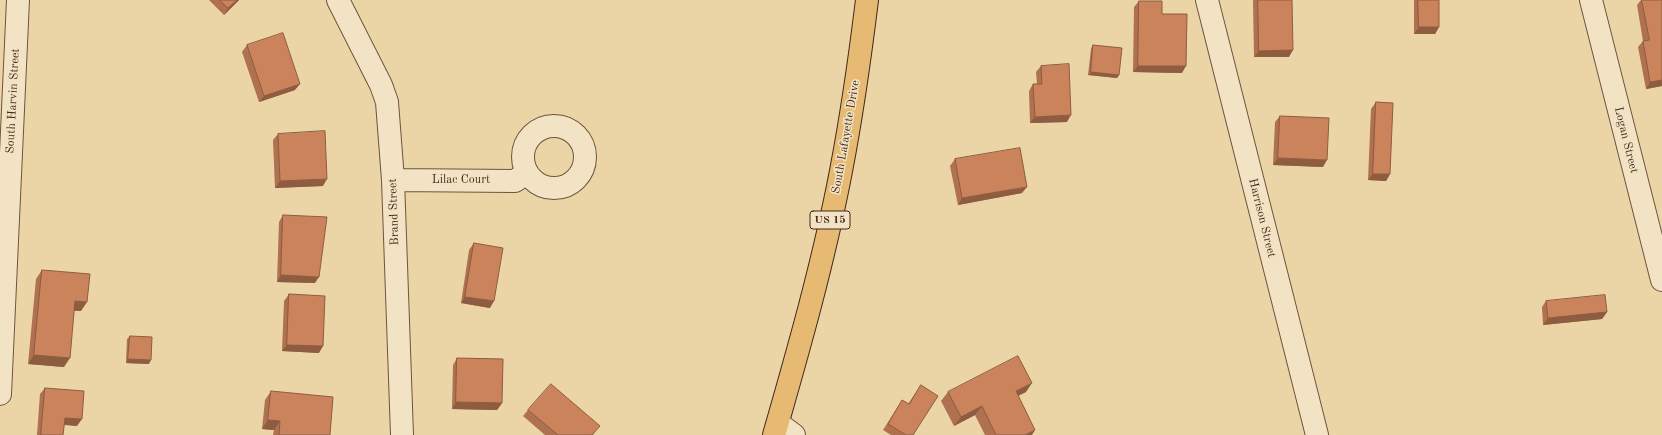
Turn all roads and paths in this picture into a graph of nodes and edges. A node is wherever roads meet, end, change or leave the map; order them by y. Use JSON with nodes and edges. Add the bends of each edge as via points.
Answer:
{"nodes":[{"id":1,"x":18,"y":0,"type":"edge"},
{"id":2,"x":338,"y":0,"type":"edge"},
{"id":3,"x":867,"y":0,"type":"edge"},
{"id":4,"x":1207,"y":0,"type":"edge"},
{"id":5,"x":1591,"y":0,"type":"edge"},
{"id":6,"x":526,"y":173,"type":"dead end"},
{"id":7,"x":393,"y":180,"type":"junction"},
{"id":8,"x":1662,"y":280,"type":"edge"},
{"id":9,"x":0,"y":394,"type":"edge"},
{"id":10,"x":782,"y":431,"type":"edge"},
{"id":11,"x":402,"y":435,"type":"edge"},
{"id":12,"x":1317,"y":435,"type":"edge"}],
"edges":[{"from":1,"to":9,"type":"street","name":"South Harvin Street"},
{"from":2,"to":7,"type":"street","name":"Brand Street","via":[[387,102]]},
{"from":3,"to":10,"type":"main road","name":"South Lafayette Drive","number":"US 15","via":[[858,73],[841,171]]},
{"from":4,"to":12,"type":"street","name":"Harrison Street"},
{"from":5,"to":8,"type":"street","name":"Logan Street"},
{"from":6,"to":7,"type":"street","name":"Lilac Court","via":[[515,181]]},
{"from":7,"to":11,"type":"street","name":"Brand Street"}]}
